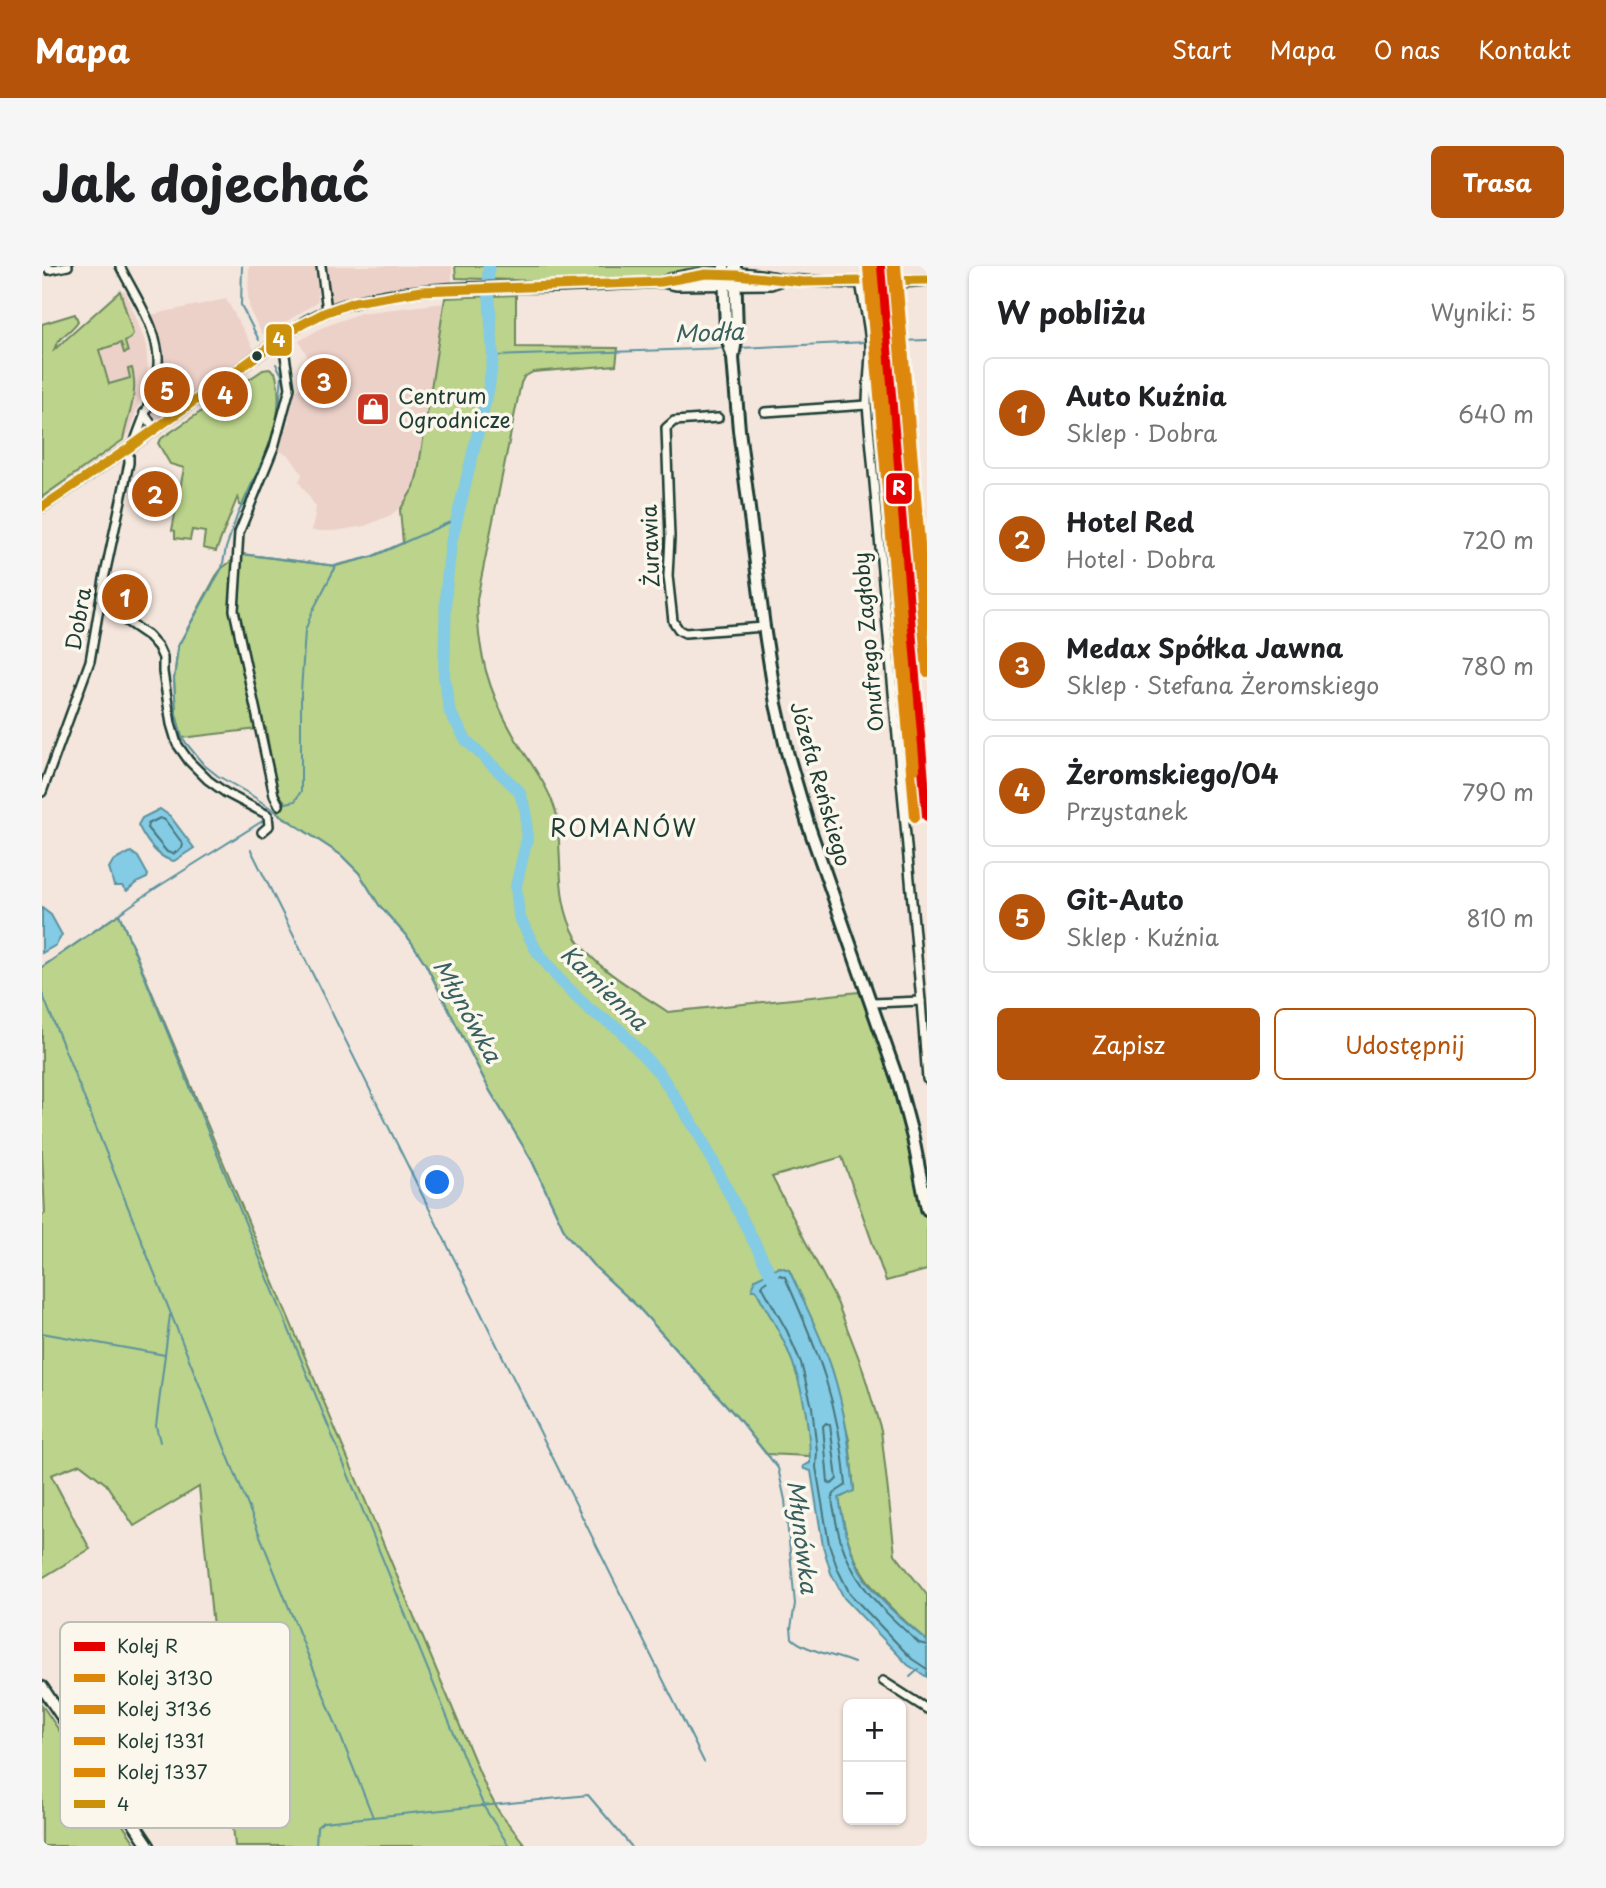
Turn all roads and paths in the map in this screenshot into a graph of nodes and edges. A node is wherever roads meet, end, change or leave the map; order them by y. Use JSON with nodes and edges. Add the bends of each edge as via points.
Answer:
{"nodes":[{"id":1,"x":47,"y":266,"type":"edge"},
{"id":2,"x":68,"y":266,"type":"edge"},
{"id":3,"x":120,"y":266,"type":"edge"},
{"id":4,"x":321,"y":266,"type":"edge"},
{"id":5,"x":729,"y":275,"type":"edge"},
{"id":6,"x":927,"y":280,"type":"edge"},
{"id":7,"x":860,"y":281,"type":"junction"},
{"id":8,"x":327,"y":310,"type":"junction"},
{"id":9,"x":278,"y":340,"type":"junction"},
{"id":10,"x":867,"y":405,"type":"junction"},
{"id":11,"x":765,"y":412,"type":"dead end"},
{"id":12,"x":144,"y":414,"type":"junction"},
{"id":13,"x":718,"y":418,"type":"dead end"},
{"id":14,"x":161,"y":425,"type":"junction"},
{"id":15,"x":131,"y":446,"type":"junction"},
{"id":16,"x":42,"y":507,"type":"edge"},
{"id":17,"x":100,"y":603,"type":"junction"},
{"id":18,"x":764,"y":627,"type":"junction"},
{"id":19,"x":42,"y":792,"type":"edge"},
{"id":20,"x":279,"y":805,"type":"dead end"},
{"id":21,"x":262,"y":832,"type":"dead end"},
{"id":22,"x":921,"y":1001,"type":"junction"},
{"id":23,"x":873,"y":1003,"type":"junction"},
{"id":24,"x":927,"y":1079,"type":"edge"},
{"id":25,"x":927,"y":1209,"type":"edge"},
{"id":26,"x":883,"y":1681,"type":"dead end"},
{"id":27,"x":42,"y":1688,"type":"edge"},
{"id":28,"x":927,"y":1709,"type":"edge"},
{"id":29,"x":60,"y":1715,"type":"edge"},
{"id":30,"x":137,"y":1828,"type":"edge"},
{"id":31,"x":149,"y":1846,"type":"edge"}],
"edges":[{"from":1,"to":2,"type":"street","via":[[49,270]]},
{"from":3,"to":12,"type":"street","name":"Dobra","via":[[157,348],[155,384]]},
{"from":4,"to":8,"type":"street"},
{"from":5,"to":7,"type":"street","via":[[771,284],[782,280]]},
{"from":5,"to":8,"type":"street","via":[[407,293]]},
{"from":5,"to":18,"type":"main road","name":"Józefa Reńskiego","via":[[740,442]]},
{"from":6,"to":7,"type":"street"},
{"from":7,"to":10,"type":"street","name":"Onufrego Zagłoby","via":[[870,350]]},
{"from":8,"to":9,"type":"street"},
{"from":9,"to":14,"type":"street"},
{"from":9,"to":20,"type":"street","via":[[284,349],[290,388],[274,447],[239,533],[234,610]]},
{"from":10,"to":11,"type":"street"},
{"from":10,"to":22,"type":"street","name":"Onufrego Zagłoby"},
{"from":12,"to":14,"type":"street","via":[[150,423]]},
{"from":12,"to":15,"type":"street","name":"Dobra"},
{"from":13,"to":18,"type":"street","name":"Żurawia","via":[[674,421],[666,428],[673,621],[685,633]]},
{"from":14,"to":15,"type":"street"},
{"from":15,"to":16,"type":"street"},
{"from":15,"to":17,"type":"street","name":"Dobra"},
{"from":17,"to":19,"type":"street","name":"Dobra","via":[[90,661]]},
{"from":17,"to":21,"type":"street","via":[[158,647],[177,744],[208,780],[268,815],[269,826]]},
{"from":18,"to":23,"type":"main road","name":"Józefa Reńskiego","via":[[796,788]]},
{"from":22,"to":23,"type":"street"},
{"from":22,"to":24,"type":"street","name":"Onufrego Zagłoby"},
{"from":23,"to":25,"type":"main road","name":"Józefa Reńskiego","via":[[906,1108]]},
{"from":26,"to":28,"type":"street"},
{"from":27,"to":29,"type":"main road"},
{"from":30,"to":31,"type":"main road"}]}
